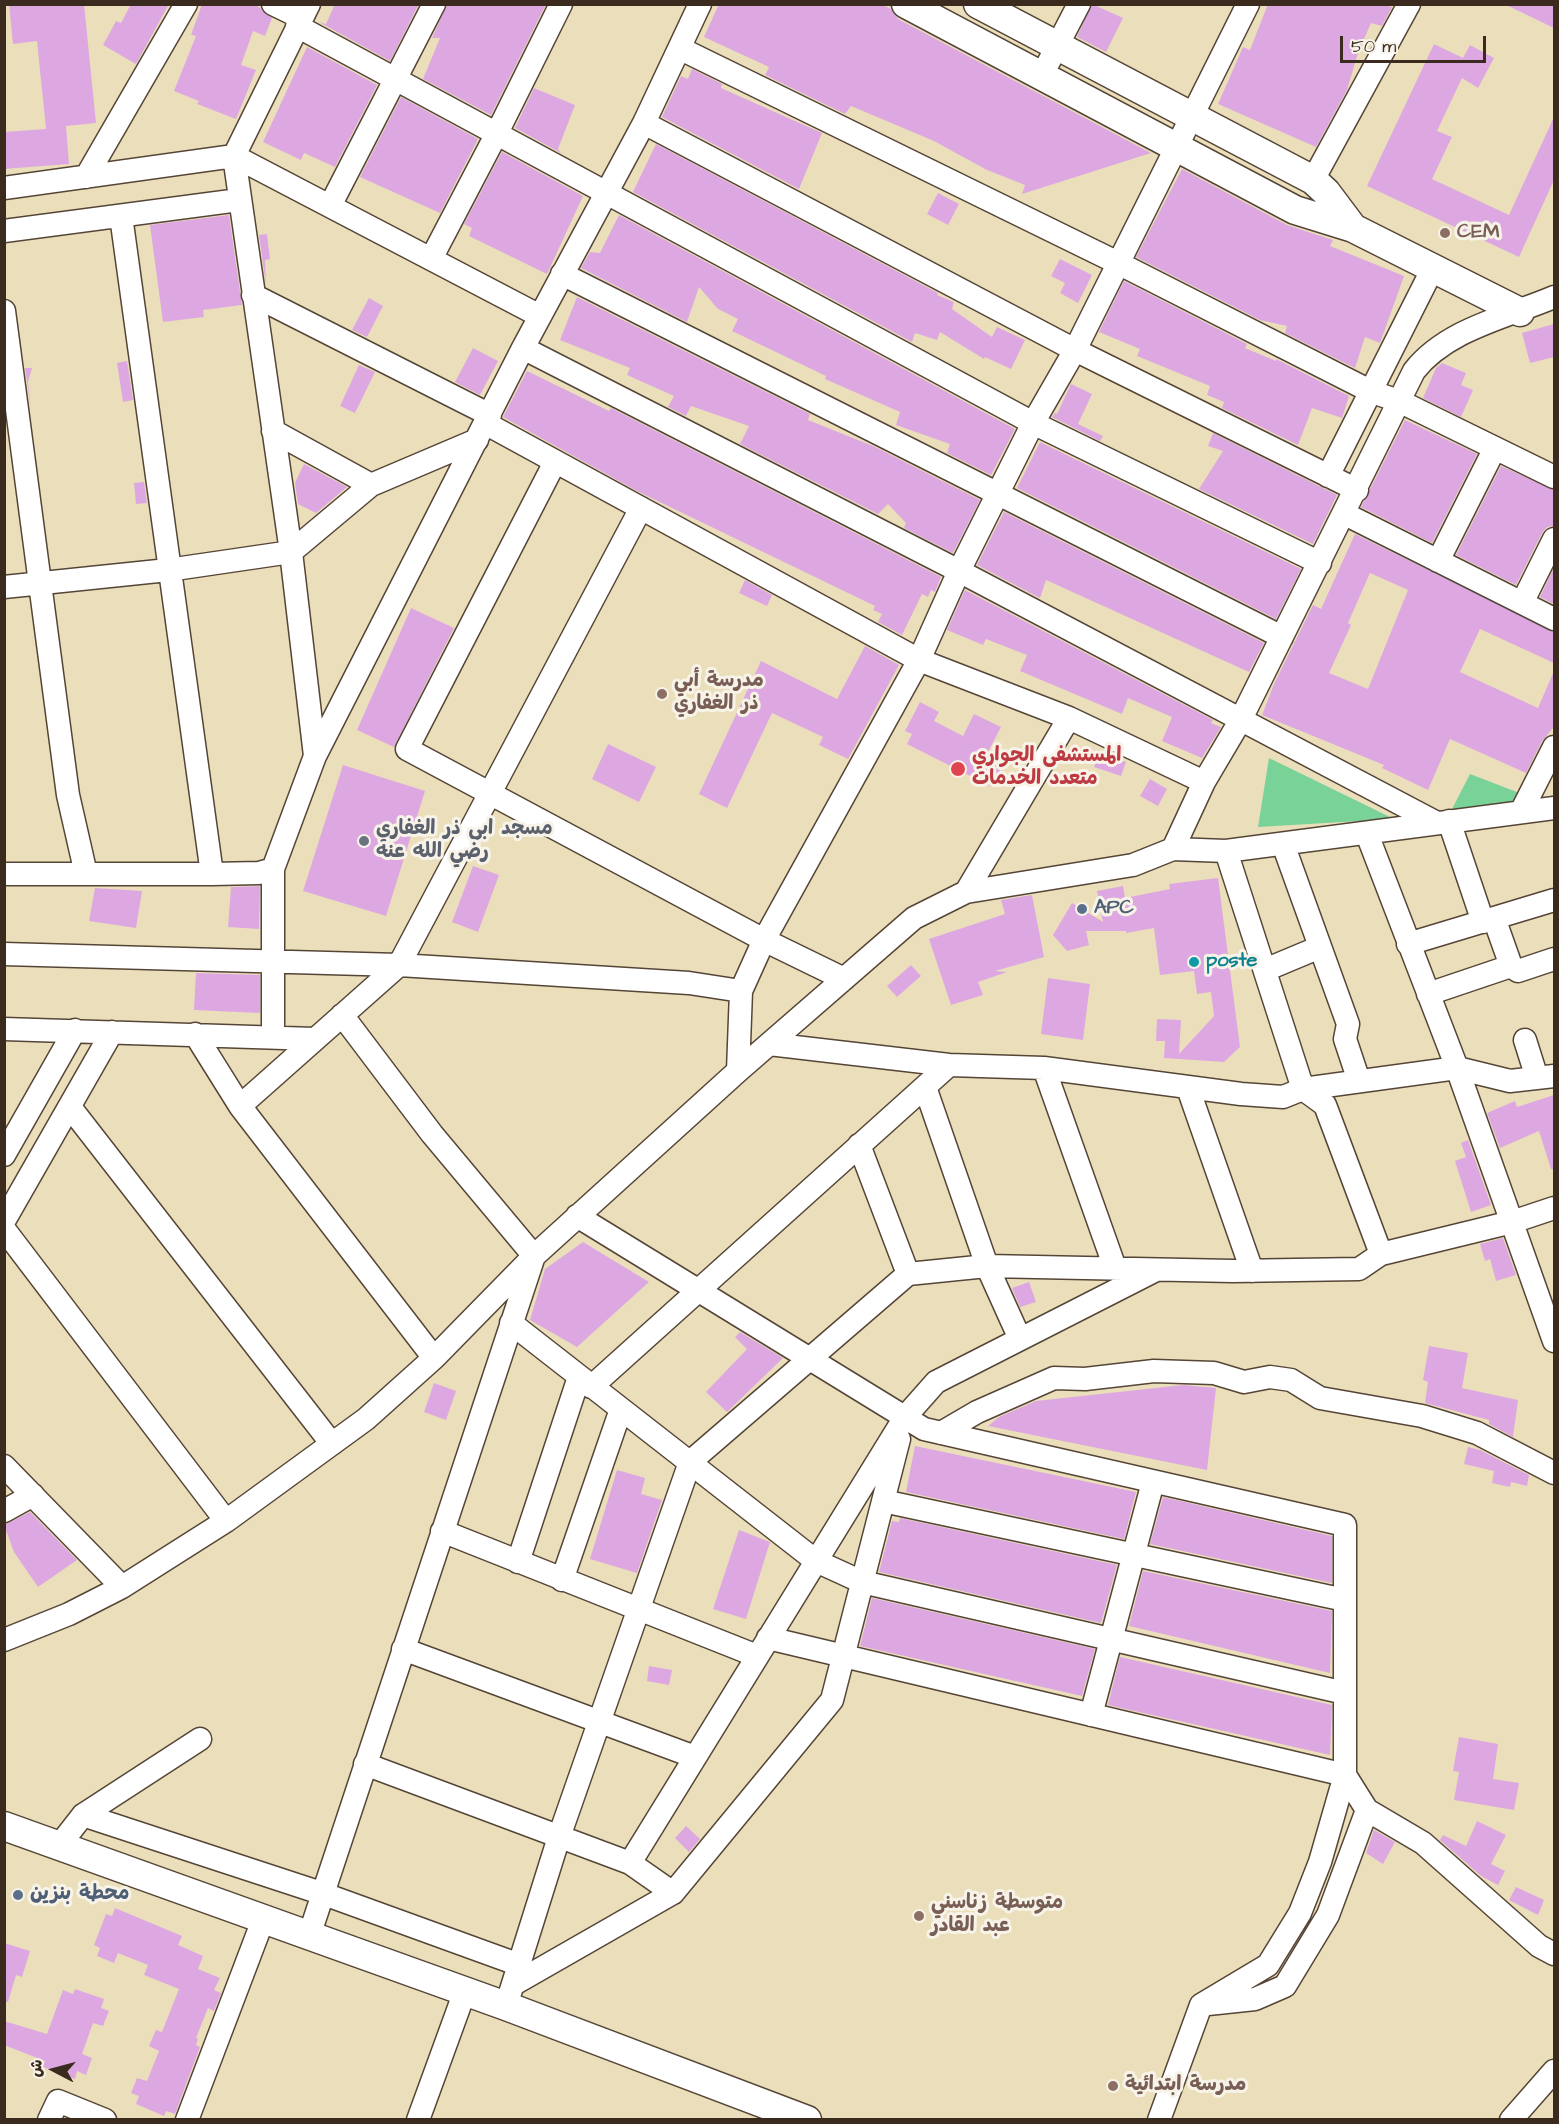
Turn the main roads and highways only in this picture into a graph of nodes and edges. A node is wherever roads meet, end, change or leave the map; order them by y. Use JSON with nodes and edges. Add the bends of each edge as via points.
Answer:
{"nodes":[{"id":1,"x":906,"y":4,"type":"edge"},
{"id":2,"x":978,"y":4,"type":"edge"},
{"id":3,"x":1353,"y":228,"type":"junction"},
{"id":4,"x":1520,"y":312,"type":"road end"},
{"id":5,"x":4,"y":1826,"type":"edge"},
{"id":6,"x":807,"y":2120,"type":"edge"}],
"edges":[{"from":1,"to":3,"type":"main road","via":[[1295,210]]},
{"from":2,"to":3,"type":"main road","via":[[1313,180]]},
{"from":3,"to":4,"type":"main road"},
{"from":5,"to":6,"type":"main road","via":[[465,1991],[512,1985]]}]}
